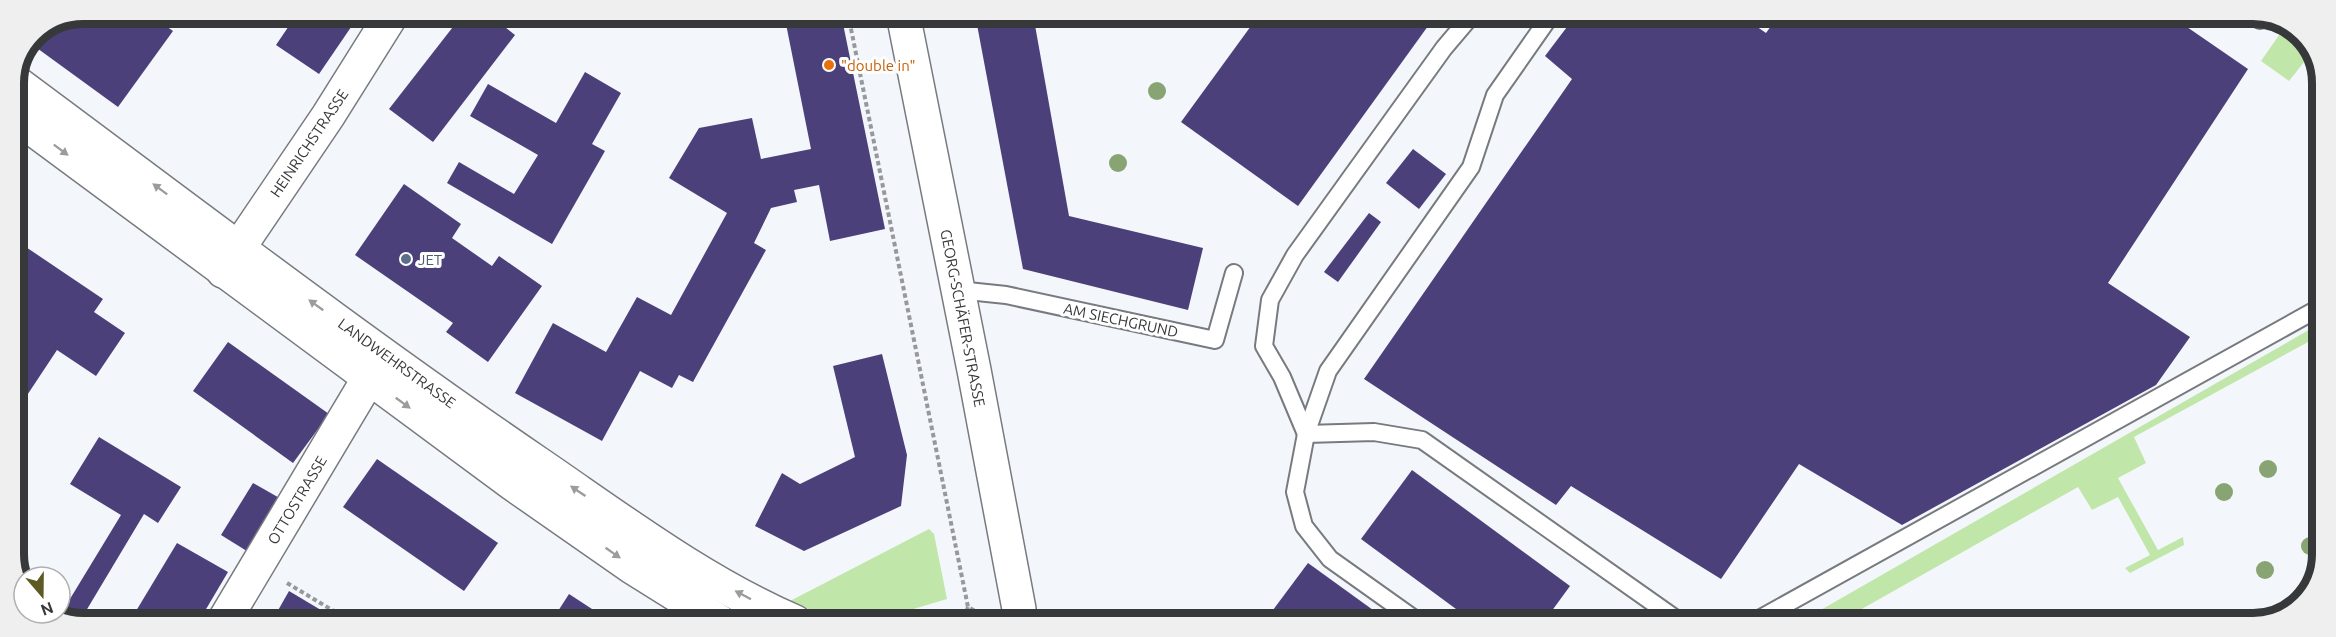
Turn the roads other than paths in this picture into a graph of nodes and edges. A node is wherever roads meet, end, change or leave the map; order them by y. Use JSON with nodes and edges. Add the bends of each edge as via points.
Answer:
{"nodes":[{"id":1,"x":386,"y":24,"type":"edge"},
{"id":2,"x":905,"y":24,"type":"edge"},
{"id":3,"x":1464,"y":24,"type":"edge"},
{"id":4,"x":1545,"y":24,"type":"edge"},
{"id":5,"x":24,"y":89,"type":"edge"},
{"id":6,"x":24,"y":122,"type":"edge"},
{"id":7,"x":230,"y":259,"type":"junction"},
{"id":8,"x":1234,"y":273,"type":"dead end"},
{"id":9,"x":958,"y":290,"type":"junction"},
{"id":10,"x":2312,"y":312,"type":"edge"},
{"id":11,"x":369,"y":378,"type":"junction"},
{"id":12,"x":1306,"y":434,"type":"junction"},
{"id":13,"x":229,"y":613,"type":"edge"},
{"id":14,"x":706,"y":613,"type":"edge"},
{"id":15,"x":778,"y":613,"type":"edge"},
{"id":16,"x":1018,"y":613,"type":"edge"},
{"id":17,"x":1406,"y":613,"type":"edge"},
{"id":18,"x":1662,"y":613,"type":"edge"},
{"id":19,"x":1770,"y":613,"type":"edge"}],
"edges":[{"from":1,"to":7,"type":"main road","name":"HEINRICHSTRASSE"},
{"from":2,"to":9,"type":"main road","name":"GEORG-SCHÄFER-STRASSE"},
{"from":3,"to":12,"type":"lane","via":[[1295,255],[1270,300],[1264,346]]},
{"from":4,"to":12,"type":"lane","via":[[1495,95],[1471,167],[1328,371]]},
{"from":7,"to":5,"type":"main road","name":"LANDWEHRSTRASSE","one_way":true},
{"from":6,"to":7,"type":"main road","name":"LANDWEHRSTRASSE","one_way":true},
{"from":7,"to":11,"type":"main road","name":"LANDWEHRSTRASSE"},
{"from":15,"to":7,"type":"main road","name":"LANDWEHRSTRASSE","one_way":true,"via":[[710,578]]},
{"from":8,"to":9,"type":"lane","name":"AM SIECHGRUND","via":[[1215,340],[1006,296]]},
{"from":9,"to":16,"type":"main road","name":"GEORG-SCHÄFER-STRASSE"},
{"from":10,"to":19,"type":"lane"},
{"from":11,"to":13,"type":"main road","name":"OTTOSTRASSE"},
{"from":11,"to":14,"type":"main road","name":"LANDWEHRSTRASSE","one_way":true,"via":[[632,567]]},
{"from":12,"to":17,"type":"lane","via":[[1295,492],[1304,526],[1330,560]]},
{"from":12,"to":18,"type":"lane","via":[[1374,432],[1422,440]]}]}
